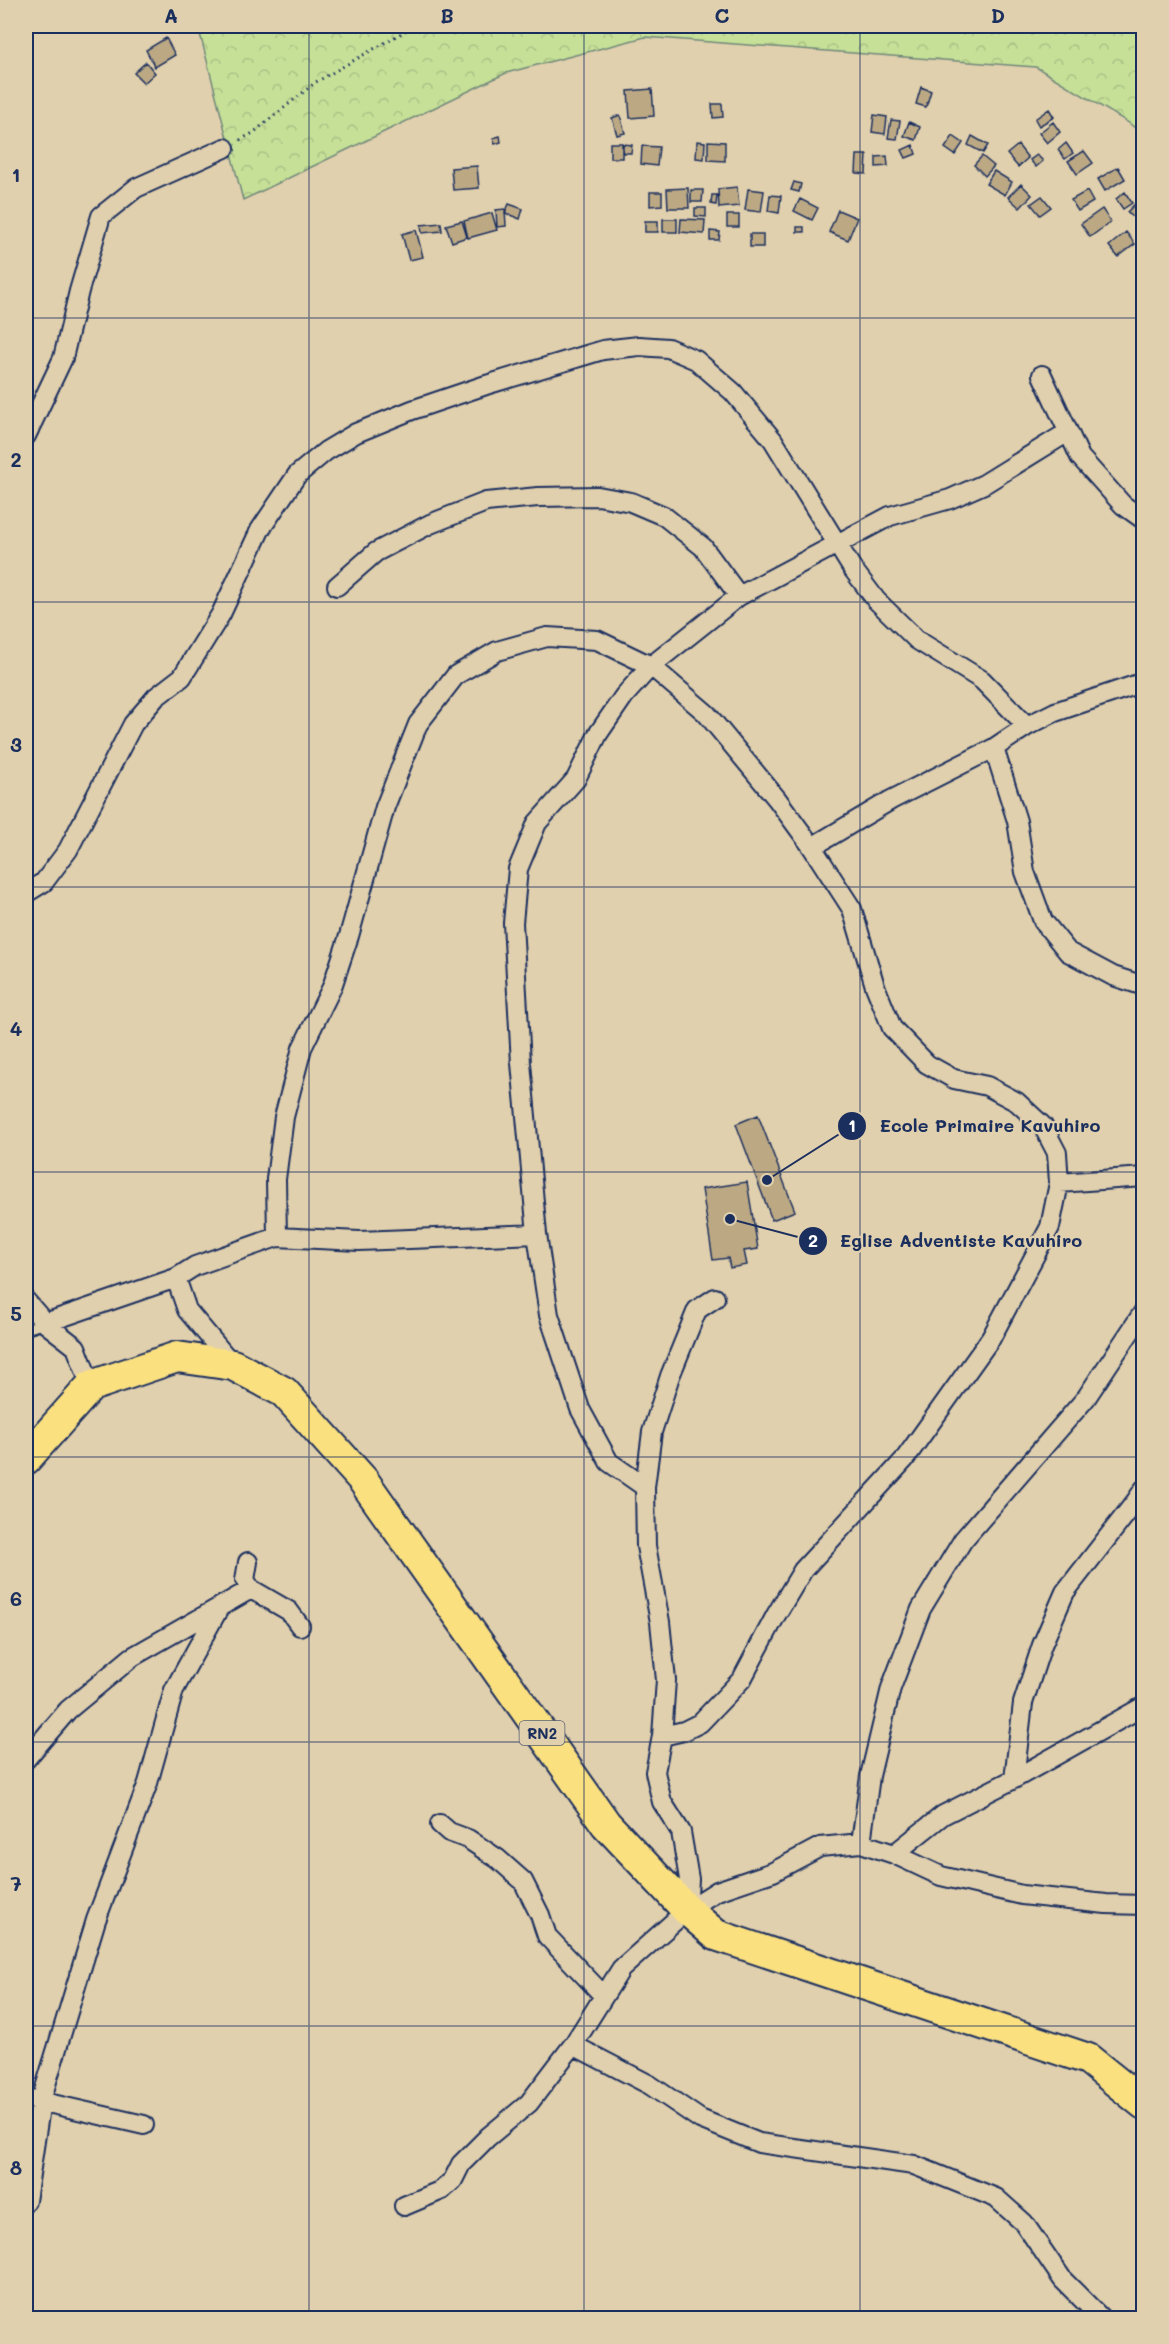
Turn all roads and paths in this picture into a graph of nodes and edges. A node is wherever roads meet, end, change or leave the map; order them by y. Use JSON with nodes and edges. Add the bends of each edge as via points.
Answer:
{"nodes":[{"id":1,"x":414,"y":26,"type":"edge"},
{"id":2,"x":225,"y":148,"type":"joint"},
{"id":3,"x":1042,"y":375,"type":"dead end"},
{"id":4,"x":1068,"y":432,"type":"junction"},
{"id":5,"x":26,"y":436,"type":"edge"},
{"id":6,"x":1143,"y":520,"type":"edge"},
{"id":7,"x":838,"y":544,"type":"junction"},
{"id":8,"x":337,"y":586,"type":"dead end"},
{"id":9,"x":739,"y":596,"type":"junction"},
{"id":10,"x":651,"y":666,"type":"junction"},
{"id":11,"x":1143,"y":684,"type":"edge"},
{"id":12,"x":1027,"y":726,"type":"junction"},
{"id":13,"x":994,"y":748,"type":"junction"},
{"id":14,"x":812,"y":847,"type":"junction"},
{"id":15,"x":26,"y":893,"type":"edge"},
{"id":16,"x":1143,"y":986,"type":"edge"},
{"id":17,"x":1143,"y":1177,"type":"edge"},
{"id":18,"x":1059,"y":1183,"type":"junction"},
{"id":19,"x":537,"y":1234,"type":"junction"},
{"id":20,"x":277,"y":1237,"type":"junction"},
{"id":21,"x":176,"y":1278,"type":"junction"},
{"id":22,"x":715,"y":1298,"type":"dead end"},
{"id":23,"x":26,"y":1301,"type":"edge"},
{"id":24,"x":1143,"y":1311,"type":"edge"},
{"id":25,"x":45,"y":1323,"type":"junction"},
{"id":26,"x":26,"y":1329,"type":"edge"},
{"id":27,"x":233,"y":1365,"type":"junction"},
{"id":28,"x":91,"y":1386,"type":"junction"},
{"id":29,"x":26,"y":1459,"type":"edge"},
{"id":30,"x":645,"y":1487,"type":"junction"},
{"id":31,"x":1143,"y":1489,"type":"edge"},
{"id":32,"x":248,"y":1562,"type":"dead end"},
{"id":33,"x":251,"y":1590,"type":"junction"},
{"id":34,"x":218,"y":1610,"type":"junction"},
{"id":35,"x":300,"y":1626,"type":"dead end"},
{"id":36,"x":1143,"y":1706,"type":"edge"},
{"id":37,"x":662,"y":1736,"type":"junction"},
{"id":38,"x":26,"y":1759,"type":"edge"},
{"id":39,"x":1014,"y":1779,"type":"junction"},
{"id":40,"x":440,"y":1824,"type":"dead end"},
{"id":41,"x":861,"y":1843,"type":"junction"},
{"id":42,"x":894,"y":1854,"type":"junction"},
{"id":43,"x":1143,"y":1905,"type":"edge"},
{"id":44,"x":687,"y":1910,"type":"junction"},
{"id":45,"x":603,"y":1995,"type":"junction"},
{"id":46,"x":573,"y":2045,"type":"junction"},
{"id":47,"x":33,"y":2100,"type":"edge"},
{"id":48,"x":1143,"y":2104,"type":"edge"},
{"id":49,"x":144,"y":2125,"type":"dead end"},
{"id":50,"x":26,"y":2201,"type":"edge"},
{"id":51,"x":404,"y":2206,"type":"dead end"},
{"id":52,"x":1101,"y":2319,"type":"edge"}],
"edges":[{"from":1,"to":2,"type":"path","via":[[316,82],[253,133]]},
{"from":2,"to":5,"type":"street","via":[[136,188],[101,216],[63,358]]},
{"from":3,"to":4,"type":"street"},
{"from":4,"to":6,"type":"street","via":[[1080,457],[1123,505]]},
{"from":4,"to":7,"type":"street","via":[[984,484],[950,499],[890,516]]},
{"from":7,"to":9,"type":"street"},
{"from":7,"to":12,"type":"street","via":[[876,600],[917,640],[982,680]]},
{"from":7,"to":15,"type":"street","via":[[773,440],[733,392],[696,360],[668,348],[603,350],[486,385],[356,433],[297,475],[260,530],[221,614],[182,677],[156,697],[133,724],[68,850],[44,882]]},
{"from":8,"to":9,"type":"street","via":[[376,552],[430,524],[486,502],[598,496],[632,502],[664,516],[704,546]]},
{"from":9,"to":10,"type":"street"},
{"from":10,"to":14,"type":"street","via":[[705,713]]},
{"from":10,"to":19,"type":"street","via":[[597,734],[576,779],[537,823],[518,869],[513,923]]},
{"from":10,"to":20,"type":"street","via":[[597,640],[547,637],[497,651],[456,675],[418,724],[385,807],[332,987],[302,1048],[284,1117],[276,1179]]},
{"from":11,"to":12,"type":"street","via":[[1055,712]]},
{"from":12,"to":13,"type":"street"},
{"from":13,"to":14,"type":"street","via":[[891,800]]},
{"from":13,"to":16,"type":"street","via":[[1017,821],[1025,872],[1043,921],[1068,952],[1113,976]]},
{"from":14,"to":18,"type":"street","via":[[852,909],[874,986],[892,1028],[927,1064],[954,1079],[987,1086],[1017,1102],[1043,1126],[1057,1153]]},
{"from":17,"to":18,"type":"street"},
{"from":18,"to":37,"type":"street","via":[[1050,1227],[991,1338],[904,1460],[803,1570],[742,1679],[700,1723]]},
{"from":19,"to":20,"type":"street","via":[[359,1241]]},
{"from":19,"to":30,"type":"street","via":[[549,1315],[580,1409],[609,1462]]},
{"from":20,"to":21,"type":"street","via":[[195,1266]]},
{"from":21,"to":25,"type":"street"},
{"from":21,"to":27,"type":"street","via":[[187,1310]]},
{"from":22,"to":30,"type":"street","via":[[698,1310],[669,1376],[652,1432]]},
{"from":23,"to":25,"type":"street"},
{"from":24,"to":41,"type":"street","via":[[1086,1398],[963,1540],[921,1609],[891,1688],[870,1776]]},
{"from":25,"to":26,"type":"lane"},
{"from":25,"to":28,"type":"street","via":[[76,1347]]},
{"from":27,"to":28,"type":"highway","number":"RN2","via":[[177,1357]]},
{"from":27,"to":44,"type":"highway","number":"RN2","via":[[284,1392],[363,1480],[606,1824]]},
{"from":28,"to":29,"type":"highway","number":"RN2"},
{"from":30,"to":37,"type":"street","via":[[646,1546],[666,1680]]},
{"from":31,"to":39,"type":"street","via":[[1065,1592],[1023,1703]]},
{"from":32,"to":33,"type":"street","via":[[245,1580]]},
{"from":33,"to":34,"type":"street"},
{"from":33,"to":35,"type":"street","via":[[289,1611]]},
{"from":34,"to":38,"type":"street","via":[[132,1657],[68,1710]]},
{"from":34,"to":47,"type":"street","via":[[174,1690],[148,1783]]},
{"from":36,"to":39,"type":"street"},
{"from":37,"to":44,"type":"street","via":[[655,1772],[662,1802],[681,1832],[689,1879]]},
{"from":39,"to":42,"type":"street","via":[[943,1815]]},
{"from":40,"to":45,"type":"street","via":[[498,1859],[523,1881],[547,1936]]},
{"from":41,"to":42,"type":"street"},
{"from":41,"to":44,"type":"street","via":[[820,1848],[773,1872],[717,1891]]},
{"from":42,"to":43,"type":"street","via":[[941,1876],[1022,1895]]},
{"from":44,"to":45,"type":"street","via":[[629,1961]]},
{"from":44,"to":48,"type":"highway","number":"RN2","via":[[716,1935],[1088,2059]]},
{"from":45,"to":46,"type":"street"},
{"from":46,"to":51,"type":"street","via":[[529,2103],[461,2164],[453,2180],[442,2190]]},
{"from":46,"to":52,"type":"street","via":[[650,2085],[700,2119],[759,2143],[914,2165],[996,2198],[1024,2223],[1064,2280]]},
{"from":47,"to":49,"type":"street"},
{"from":47,"to":50,"type":"street"}]}
